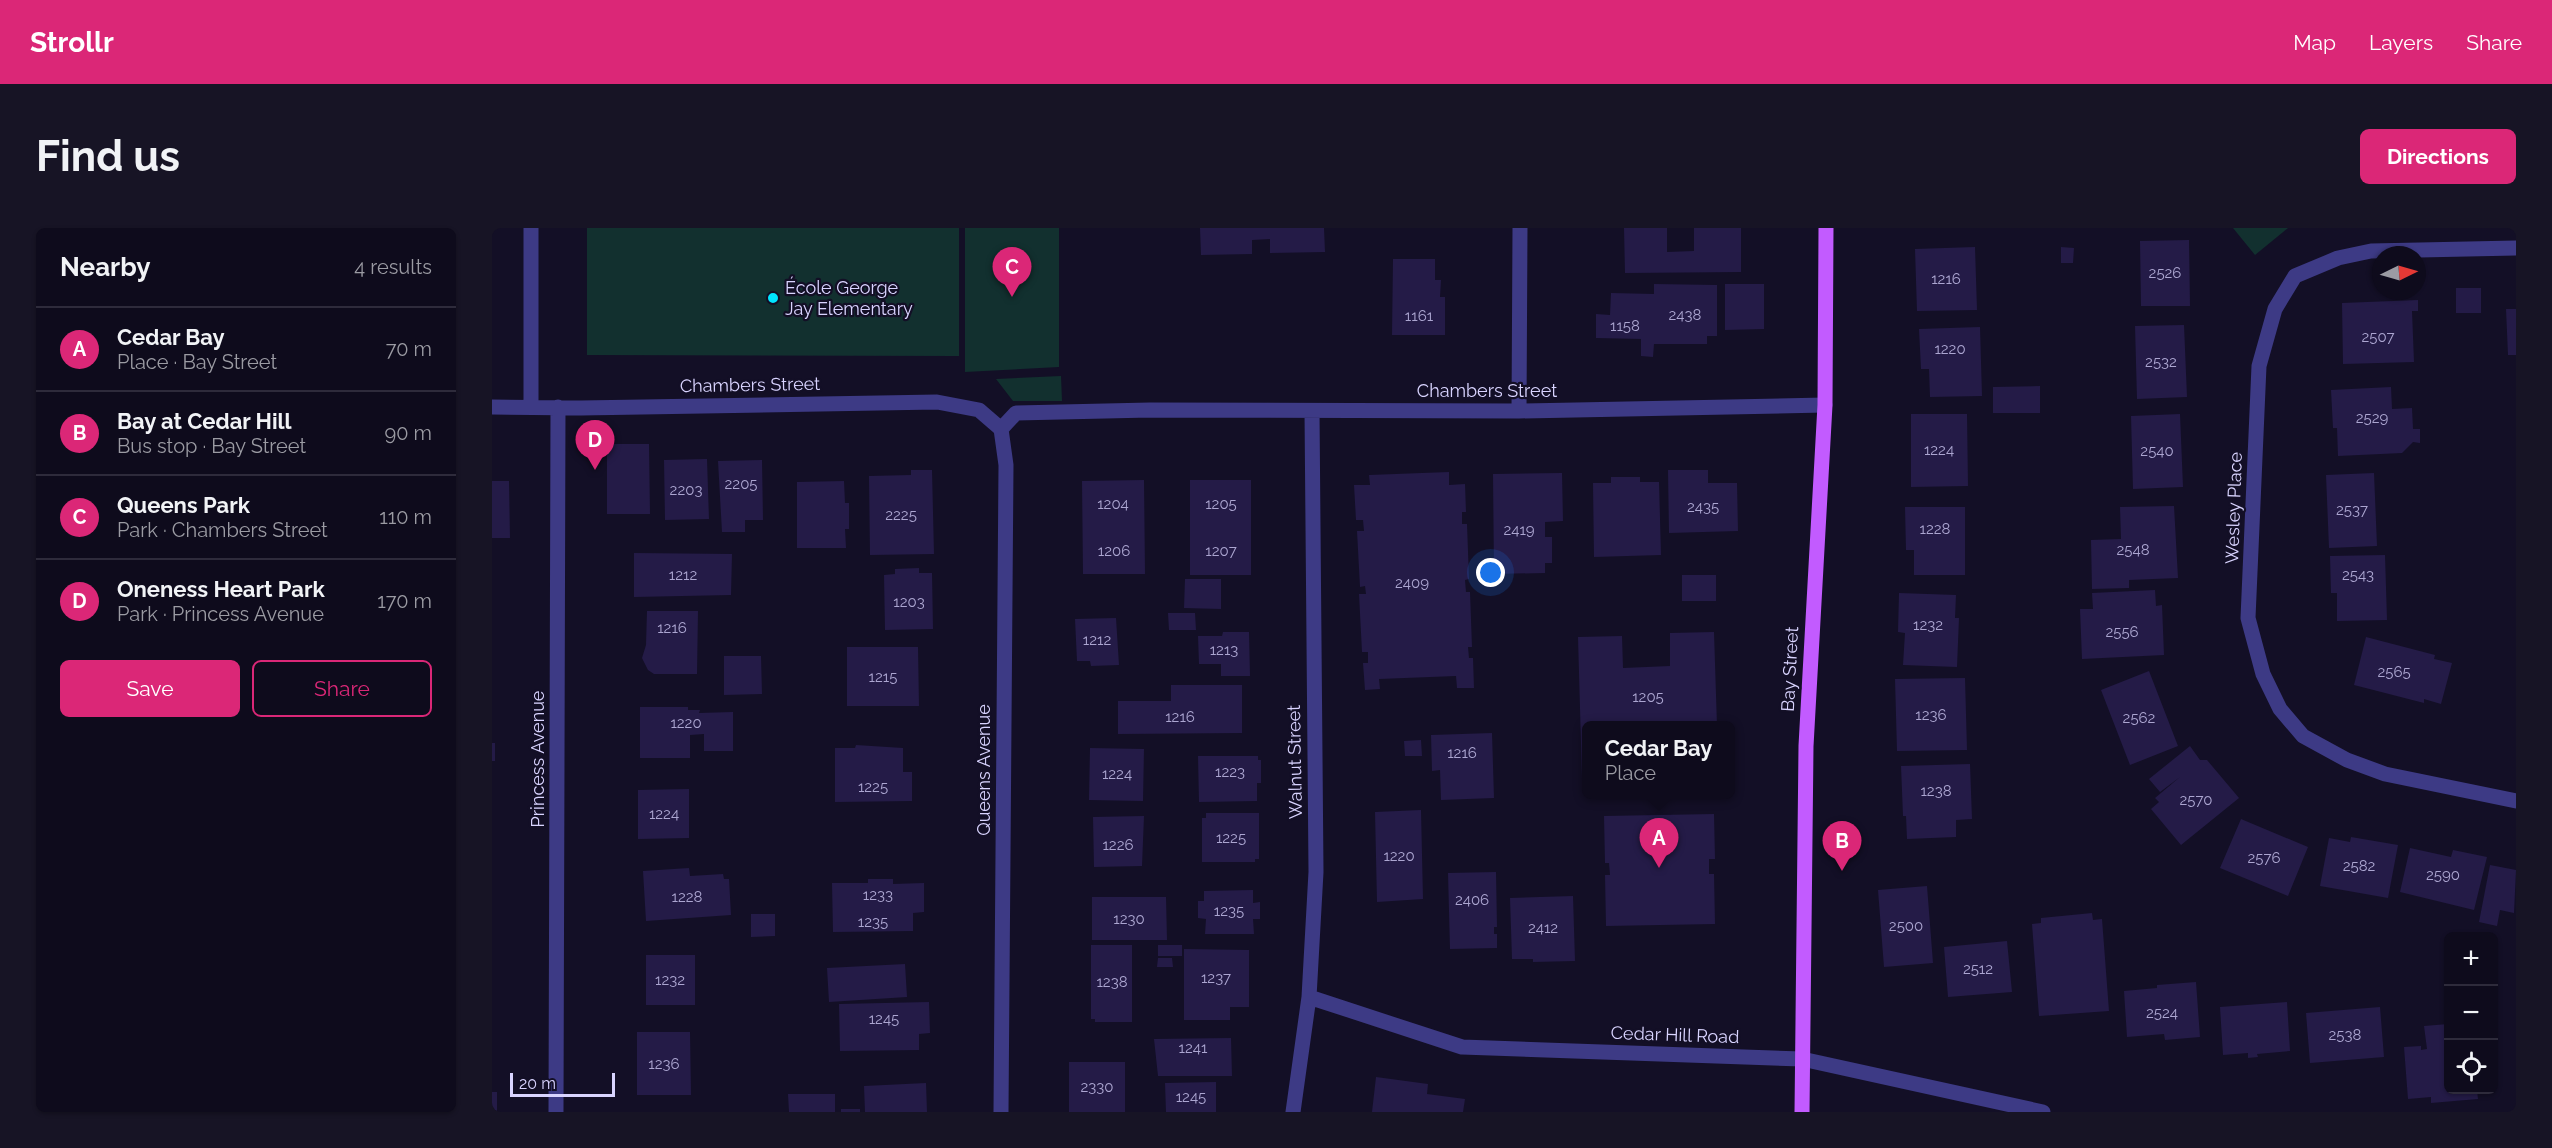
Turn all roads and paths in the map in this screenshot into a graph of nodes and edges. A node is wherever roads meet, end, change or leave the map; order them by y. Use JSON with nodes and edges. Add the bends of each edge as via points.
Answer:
{"nodes":[{"id":1,"x":531,"y":228,"type":"edge"},
{"id":2,"x":1520,"y":228,"type":"edge"},
{"id":3,"x":1826,"y":228,"type":"edge"},
{"id":4,"x":2516,"y":248,"type":"edge"},
{"id":5,"x":1825,"y":405,"type":"junction"},
{"id":6,"x":492,"y":406,"type":"edge"},
{"id":7,"x":531,"y":407,"type":"junction"},
{"id":8,"x":558,"y":407,"type":"junction"},
{"id":9,"x":1312,"y":411,"type":"junction"},
{"id":10,"x":1519,"y":411,"type":"junction"},
{"id":11,"x":1001,"y":429,"type":"junction"},
{"id":12,"x":2516,"y":801,"type":"edge"},
{"id":13,"x":1309,"y":997,"type":"junction"},
{"id":14,"x":1802,"y":1059,"type":"junction"},
{"id":15,"x":556,"y":1112,"type":"edge"},
{"id":16,"x":1001,"y":1112,"type":"edge"},
{"id":17,"x":1293,"y":1112,"type":"edge"},
{"id":18,"x":1802,"y":1112,"type":"edge"},
{"id":19,"x":2043,"y":1112,"type":"edge"}],
"edges":[{"from":1,"to":7,"type":"street"},
{"from":2,"to":10,"type":"street"},
{"from":3,"to":5,"type":"main road","name":"Bay Street"},
{"from":4,"to":12,"type":"street","name":"Wesley Place","via":[[2371,251],[2338,258],[2295,276],[2275,309],[2259,366],[2248,618],[2263,674],[2280,709],[2303,736],[2347,760],[2385,774]]},
{"from":5,"to":10,"type":"street","name":"Chambers Street"},
{"from":5,"to":14,"type":"main road","name":"Bay Street","via":[[1806,746]]},
{"from":6,"to":7,"type":"street","name":"Chambers Street"},
{"from":7,"to":8,"type":"street","name":"Chambers Street"},
{"from":8,"to":11,"type":"street","name":"Chambers Street","via":[[937,402],[979,410]]},
{"from":8,"to":15,"type":"street","name":"Princess Avenue"},
{"from":9,"to":10,"type":"street","name":"Chambers Street"},
{"from":9,"to":11,"type":"street","name":"Chambers Street","via":[[1016,413]]},
{"from":9,"to":13,"type":"street","name":"Walnut Street","via":[[1316,872]]},
{"from":11,"to":16,"type":"street","name":"Queens Avenue","via":[[1006,465]]},
{"from":13,"to":14,"type":"street","name":"Cedar Hill Road","via":[[1462,1047]]},
{"from":13,"to":17,"type":"street","name":"Walnut Street"},
{"from":14,"to":18,"type":"main road","name":"Bay Street"},
{"from":14,"to":19,"type":"street","name":"Cedar Hill Road"}]}
